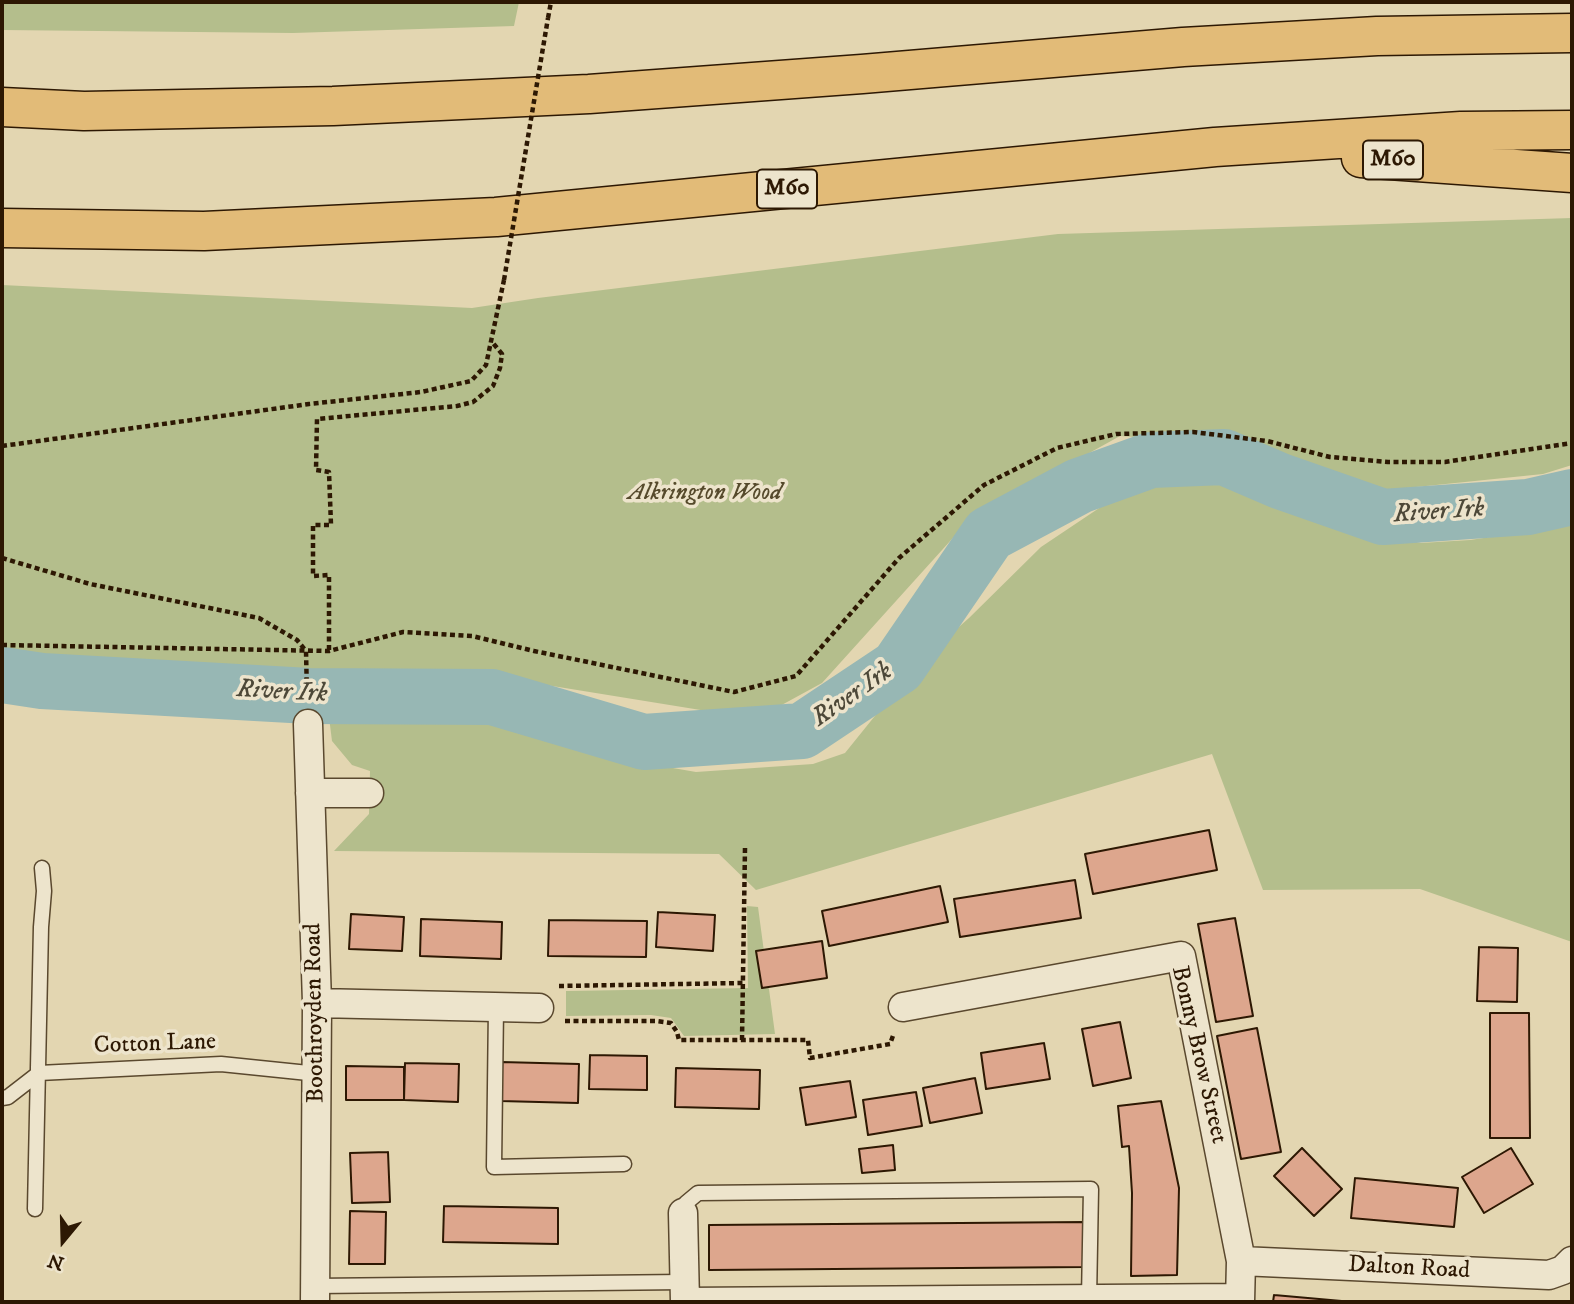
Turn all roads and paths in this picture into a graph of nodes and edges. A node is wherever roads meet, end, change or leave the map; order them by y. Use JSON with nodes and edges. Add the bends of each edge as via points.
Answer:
{"nodes":[{"id":1,"x":551,"y":2,"type":"edge"},
{"id":2,"x":1572,"y":33,"type":"edge"},
{"id":3,"x":2,"y":107,"type":"edge"},
{"id":4,"x":1572,"y":130,"type":"edge"},
{"id":5,"x":1215,"y":147,"type":"junction"},
{"id":6,"x":1572,"y":173,"type":"edge"},
{"id":7,"x":2,"y":228,"type":"edge"},
{"id":8,"x":492,"y":342,"type":"junction"},
{"id":9,"x":1572,"y":443,"type":"edge"},
{"id":10,"x":2,"y":446,"type":"edge"},
{"id":11,"x":2,"y":558,"type":"edge"},
{"id":12,"x":2,"y":645,"type":"edge"},
{"id":13,"x":306,"y":651,"type":"junction"},
{"id":14,"x":329,"y":651,"type":"junction"},
{"id":15,"x":307,"y":670,"type":"dead end"},
{"id":16,"x":308,"y":724,"type":"dead end"},
{"id":17,"x":310,"y":793,"type":"junction"},
{"id":18,"x":369,"y":793,"type":"dead end"},
{"id":19,"x":745,"y":848,"type":"dead end"},
{"id":20,"x":41,"y":868,"type":"dead end"},
{"id":21,"x":743,"y":983,"type":"junction"},
{"id":22,"x":317,"y":1003,"type":"junction"},
{"id":23,"x":496,"y":1007,"type":"junction"},
{"id":24,"x":903,"y":1007,"type":"joint"},
{"id":25,"x":539,"y":1008,"type":"junction"},
{"id":26,"x":742,"y":1040,"type":"junction"},
{"id":27,"x":39,"y":1073,"type":"junction"},
{"id":28,"x":318,"y":1074,"type":"junction"},
{"id":29,"x":2,"y":1098,"type":"edge"},
{"id":30,"x":624,"y":1164,"type":"dead end"},
{"id":31,"x":35,"y":1209,"type":"dead end"},
{"id":32,"x":683,"y":1213,"type":"joint"},
{"id":33,"x":1241,"y":1261,"type":"junction"},
{"id":34,"x":1572,"y":1261,"type":"edge"},
{"id":35,"x":315,"y":1294,"type":"edge"},
{"id":36,"x":684,"y":1295,"type":"edge"},
{"id":37,"x":1089,"y":1299,"type":"junction"},
{"id":38,"x":1240,"y":1300,"type":"edge"}],
"edges":[{"from":1,"to":8,"type":"path","bridge":true},
{"from":2,"to":3,"type":"highway","via":[[1377,36],[603,93],[333,106],[84,111]]},
{"from":4,"to":5,"type":"highway","number":"M60","via":[[1461,131]]},
{"from":5,"to":6,"type":"highway","number":"M60"},
{"from":5,"to":7,"type":"highway","number":"M60","via":[[496,217],[204,231]]},
{"from":8,"to":10,"type":"path","via":[[486,365],[471,381],[459,384]]},
{"from":8,"to":14,"type":"path","via":[[502,354],[500,368],[493,386],[473,402],[317,419],[316,470],[329,472],[331,525],[313,525],[313,576],[329,575]]},
{"from":9,"to":14,"type":"path","via":[[1445,462],[1330,457],[1267,441],[1193,432],[1116,434],[1057,448],[984,485],[900,558],[796,676],[734,692],[472,636],[403,632]]},
{"from":11,"to":13,"type":"path","via":[[90,584],[259,618],[297,640]]},
{"from":12,"to":13,"type":"path"},
{"from":13,"to":14,"type":"path"},
{"from":13,"to":15,"type":"path"},
{"from":16,"to":17,"type":"street","name":"Boothroyden Road"},
{"from":17,"to":18,"type":"street"},
{"from":17,"to":22,"type":"street","name":"Boothroyden Road"},
{"from":19,"to":21,"type":"path"},
{"from":20,"to":27,"type":"lane"},
{"from":21,"to":25,"type":"path","via":[[559,985]]},
{"from":21,"to":26,"type":"path"},
{"from":22,"to":23,"type":"street"},
{"from":22,"to":28,"type":"street","name":"Boothroyden Road"},
{"from":23,"to":25,"type":"street"},
{"from":23,"to":30,"type":"lane","via":[[494,1167]]},
{"from":24,"to":26,"type":"path","via":[[890,1044],[810,1059],[808,1040]]},
{"from":24,"to":33,"type":"street","name":"Bonny Brow Street","via":[[1181,956]]},
{"from":25,"to":26,"type":"path","via":[[562,1021],[671,1023],[679,1040]]},
{"from":27,"to":28,"type":"lane","name":"Cotton Lane","via":[[221,1064]]},
{"from":27,"to":29,"type":"lane"},
{"from":27,"to":31,"type":"lane"},
{"from":28,"to":35,"type":"street","name":"Boothroyden Road"},
{"from":32,"to":36,"type":"street"},
{"from":32,"to":37,"type":"lane","via":[[686,1203],[698,1193],[1091,1189]]},
{"from":33,"to":34,"type":"street","name":"Dalton Road","via":[[1549,1275]]},
{"from":33,"to":38,"type":"street","name":"Bonny Brow Street"},
{"from":35,"to":36,"type":"lane"},
{"from":36,"to":37,"type":"street"},
{"from":37,"to":38,"type":"street"}]}
